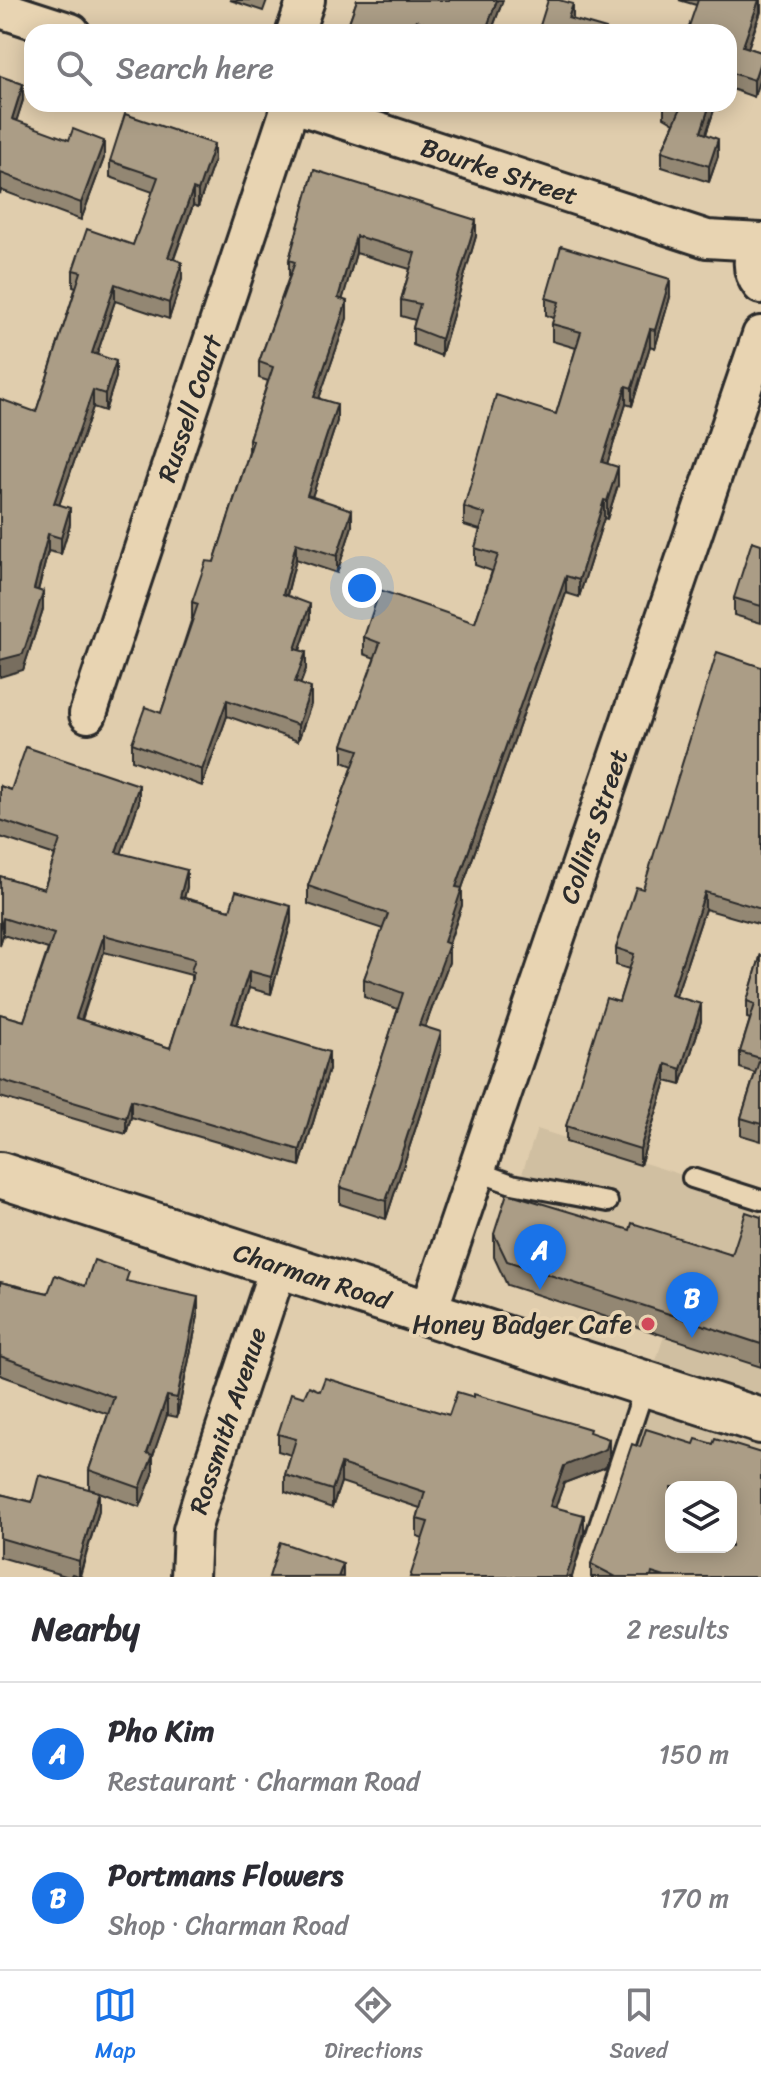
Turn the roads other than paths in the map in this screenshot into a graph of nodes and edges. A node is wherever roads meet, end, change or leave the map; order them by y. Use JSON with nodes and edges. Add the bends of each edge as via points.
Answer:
{"nodes":[{"id":1,"x":306,"y":0,"type":"edge"},
{"id":2,"x":0,"y":9,"type":"edge"},
{"id":3,"x":46,"y":24,"type":"edge"},
{"id":4,"x":298,"y":24,"type":"edge"},
{"id":5,"x":289,"y":112,"type":"edge"},
{"id":6,"x":317,"y":112,"type":"edge"},
{"id":7,"x":759,"y":259,"type":"edge"},
{"id":8,"x":760,"y":328,"type":"edge"},
{"id":9,"x":88,"y":714,"type":"dead end"},
{"id":10,"x":476,"y":1171,"type":"junction"},
{"id":11,"x":0,"y":1175,"type":"edge"},
{"id":12,"x":692,"y":1178,"type":"dead end"},
{"id":13,"x":761,"y":1200,"type":"edge"},
{"id":14,"x":608,"y":1202,"type":"dead end"},
{"id":15,"x":279,"y":1265,"type":"junction"},
{"id":16,"x":428,"y":1313,"type":"junction"},
{"id":17,"x":646,"y":1383,"type":"junction"},
{"id":18,"x":761,"y":1421,"type":"edge"},
{"id":19,"x":190,"y":1577,"type":"edge"},
{"id":20,"x":582,"y":1577,"type":"edge"}],
"edges":[{"from":1,"to":4,"type":"street"},
{"from":2,"to":3,"type":"street"},
{"from":5,"to":9,"type":"street","name":"Russell Court"},
{"from":6,"to":7,"type":"street","name":"Bourke Street"},
{"from":8,"to":10,"type":"street","name":"Collins Street"},
{"from":10,"to":14,"type":"lane","via":[[512,1184]]},
{"from":10,"to":16,"type":"street","name":"Collins Street"},
{"from":11,"to":15,"type":"main road","name":"Charman Road"},
{"from":12,"to":13,"type":"lane"},
{"from":15,"to":16,"type":"main road","name":"Charman Road"},
{"from":15,"to":19,"type":"street","name":"Rossmith Avenue","via":[[192,1530]]},
{"from":16,"to":17,"type":"main road","name":"Charman Road"},
{"from":17,"to":18,"type":"main road","name":"Charman Road"},
{"from":17,"to":20,"type":"lane"}]}
